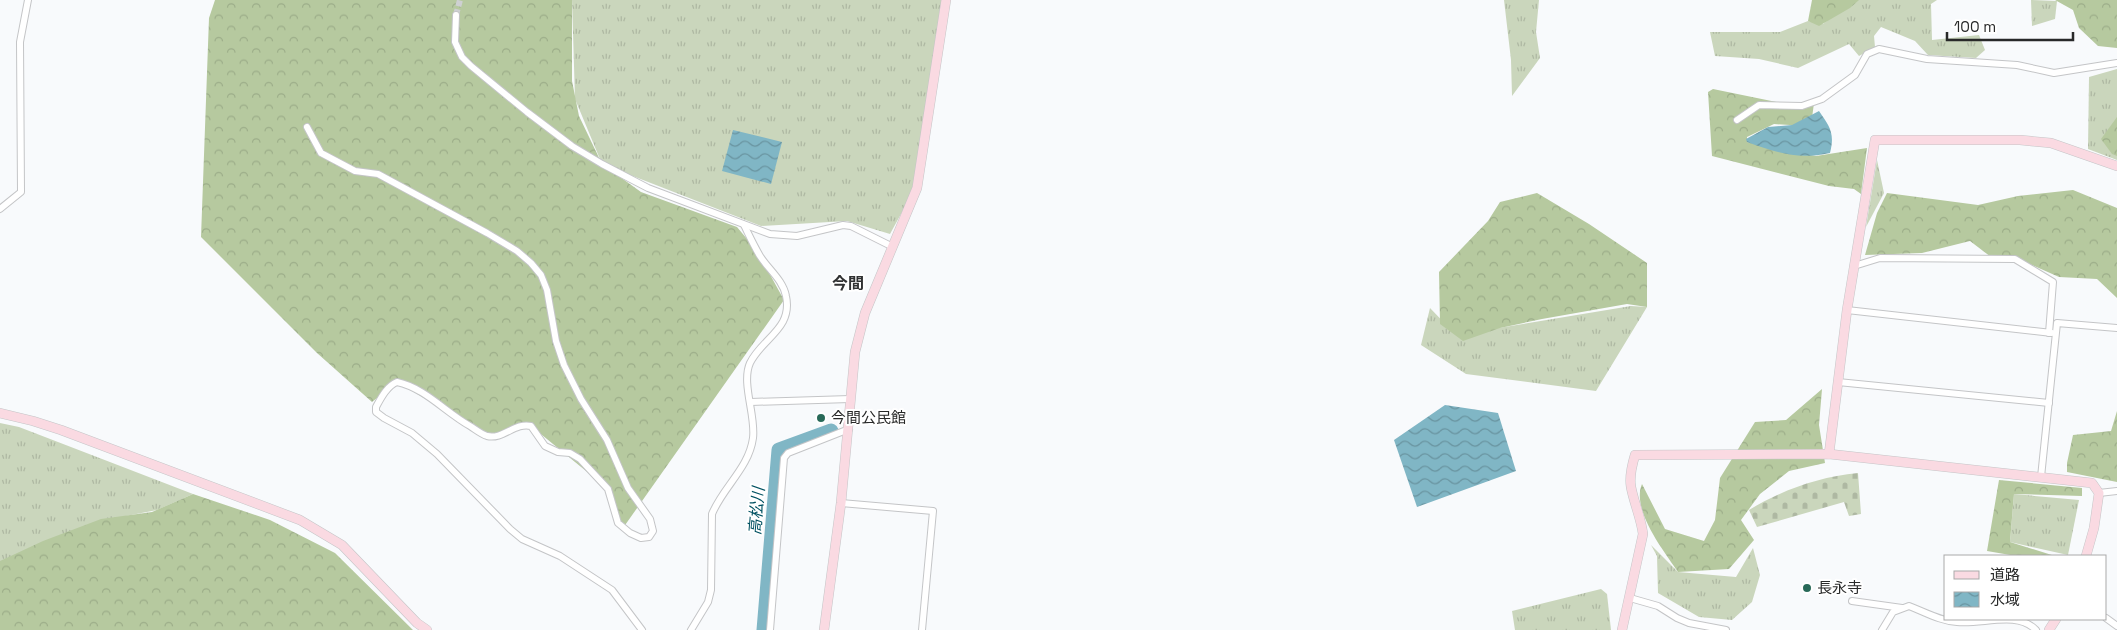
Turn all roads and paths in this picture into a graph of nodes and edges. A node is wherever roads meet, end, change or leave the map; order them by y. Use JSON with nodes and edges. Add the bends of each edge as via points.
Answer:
{"nodes":[{"id":1,"x":28,"y":0,"type":"edge"},
{"id":2,"x":946,"y":0,"type":"edge"},
{"id":3,"x":456,"y":14,"type":"tunnel mouth"},
{"id":4,"x":2117,"y":63,"type":"edge"},
{"id":5,"x":1737,"y":120,"type":"dead end"},
{"id":6,"x":307,"y":127,"type":"dead end"},
{"id":7,"x":2117,"y":166,"type":"edge"},
{"id":8,"x":0,"y":209,"type":"edge"},
{"id":9,"x":744,"y":225,"type":"junction"},
{"id":10,"x":893,"y":246,"type":"junction"},
{"id":11,"x":1854,"y":266,"type":"junction"},
{"id":12,"x":1847,"y":310,"type":"junction"},
{"id":13,"x":2117,"y":328,"type":"edge"},
{"id":14,"x":2048,"y":333,"type":"junction"},
{"id":15,"x":2056,"y":334,"type":"junction"},
{"id":16,"x":1838,"y":382,"type":"junction"},
{"id":17,"x":850,"y":399,"type":"junction"},
{"id":18,"x":751,"y":402,"type":"junction"},
{"id":19,"x":2049,"y":403,"type":"junction"},
{"id":20,"x":0,"y":413,"type":"edge"},
{"id":21,"x":848,"y":429,"type":"junction"},
{"id":22,"x":1829,"y":454,"type":"junction"},
{"id":23,"x":2041,"y":477,"type":"junction"},
{"id":24,"x":2117,"y":491,"type":"edge"},
{"id":25,"x":2099,"y":493,"type":"junction"},
{"id":26,"x":841,"y":504,"type":"junction"},
{"id":27,"x":2086,"y":555,"type":"edge"},
{"id":28,"x":1630,"y":598,"type":"junction"},
{"id":29,"x":1852,"y":601,"type":"dead end"},
{"id":30,"x":1902,"y":608,"type":"junction"},
{"id":31,"x":1944,"y":620,"type":"edge"},
{"id":32,"x":1944,"y":620,"type":"edge"},
{"id":33,"x":2019,"y":620,"type":"edge"},
{"id":34,"x":2019,"y":620,"type":"edge"},
{"id":35,"x":427,"y":630,"type":"edge"},
{"id":36,"x":642,"y":630,"type":"edge"},
{"id":37,"x":691,"y":630,"type":"edge"},
{"id":38,"x":770,"y":630,"type":"edge"},
{"id":39,"x":824,"y":630,"type":"edge"},
{"id":40,"x":922,"y":630,"type":"edge"},
{"id":41,"x":1622,"y":630,"type":"edge"},
{"id":42,"x":1726,"y":630,"type":"edge"},
{"id":43,"x":1882,"y":630,"type":"edge"},
{"id":44,"x":2036,"y":630,"type":"edge"}],
"edges":[{"from":1,"to":8,"type":"street","via":[[20,42],[21,192]]},
{"from":2,"to":10,"type":"street","via":[[916,188]]},
{"from":3,"to":9,"type":"street","via":[[455,42],[462,57],[572,146],[648,188]]},
{"from":4,"to":5,"type":"street","via":[[2054,73],[2017,65],[1928,59],[1879,49],[1867,54],[1856,75],[1822,100],[1802,106],[1759,105]]},
{"from":6,"to":36,"type":"street","via":[[321,153],[354,170],[378,174],[487,233],[517,251],[542,275],[564,365],[607,440],[628,488],[650,519],[653,531],[649,537],[641,538],[618,524],[608,489],[580,459],[545,446],[531,426],[524,424],[497,437],[486,436],[418,390],[397,382],[390,385],[376,412],[412,433],[437,454],[522,539],[560,556],[612,590]]},
{"from":7,"to":11,"type":"street","via":[[2051,143],[1875,140]]},
{"from":9,"to":10,"type":"street","via":[[770,234],[798,236],[851,226]]},
{"from":9,"to":18,"type":"street","via":[[760,256],[783,287],[787,306],[786,318],[779,330],[753,357],[749,367]]},
{"from":10,"to":17,"type":"street","via":[[865,312]]},
{"from":11,"to":12,"type":"street"},
{"from":11,"to":14,"type":"street","via":[[1880,258],[2014,259],[2053,282]]},
{"from":12,"to":14,"type":"street"},
{"from":12,"to":16,"type":"street"},
{"from":13,"to":15,"type":"street","via":[[2058,323]]},
{"from":14,"to":15,"type":"street"},
{"from":15,"to":19,"type":"street"},
{"from":16,"to":19,"type":"street"},
{"from":16,"to":22,"type":"street"},
{"from":17,"to":18,"type":"street"},
{"from":17,"to":21,"type":"street"},
{"from":18,"to":37,"type":"street","via":[[754,426],[750,452],[712,514],[711,590],[708,602]]},
{"from":19,"to":23,"type":"street"},
{"from":20,"to":35,"type":"street","via":[[61,430],[300,520],[342,545]]},
{"from":21,"to":26,"type":"street"},
{"from":21,"to":38,"type":"street","via":[[788,453],[784,458]]},
{"from":22,"to":23,"type":"street"},
{"from":22,"to":28,"type":"street","via":[[1634,455],[1631,486],[1643,534]]},
{"from":23,"to":25,"type":"street","via":[[2092,483]]},
{"from":24,"to":25,"type":"street"},
{"from":25,"to":27,"type":"street"},
{"from":26,"to":39,"type":"street"},
{"from":26,"to":40,"type":"street","via":[[933,511]]},
{"from":28,"to":41,"type":"street"},
{"from":28,"to":42,"type":"street","via":[[1658,606],[1689,623]]},
{"from":29,"to":30,"type":"street"},
{"from":30,"to":32,"type":"street","via":[[1909,606]]},
{"from":30,"to":43,"type":"street","via":[[1893,612]]},
{"from":31,"to":34,"type":"street","via":[[1958,623]]},
{"from":33,"to":44,"type":"street","via":[[2031,624]]}]}
